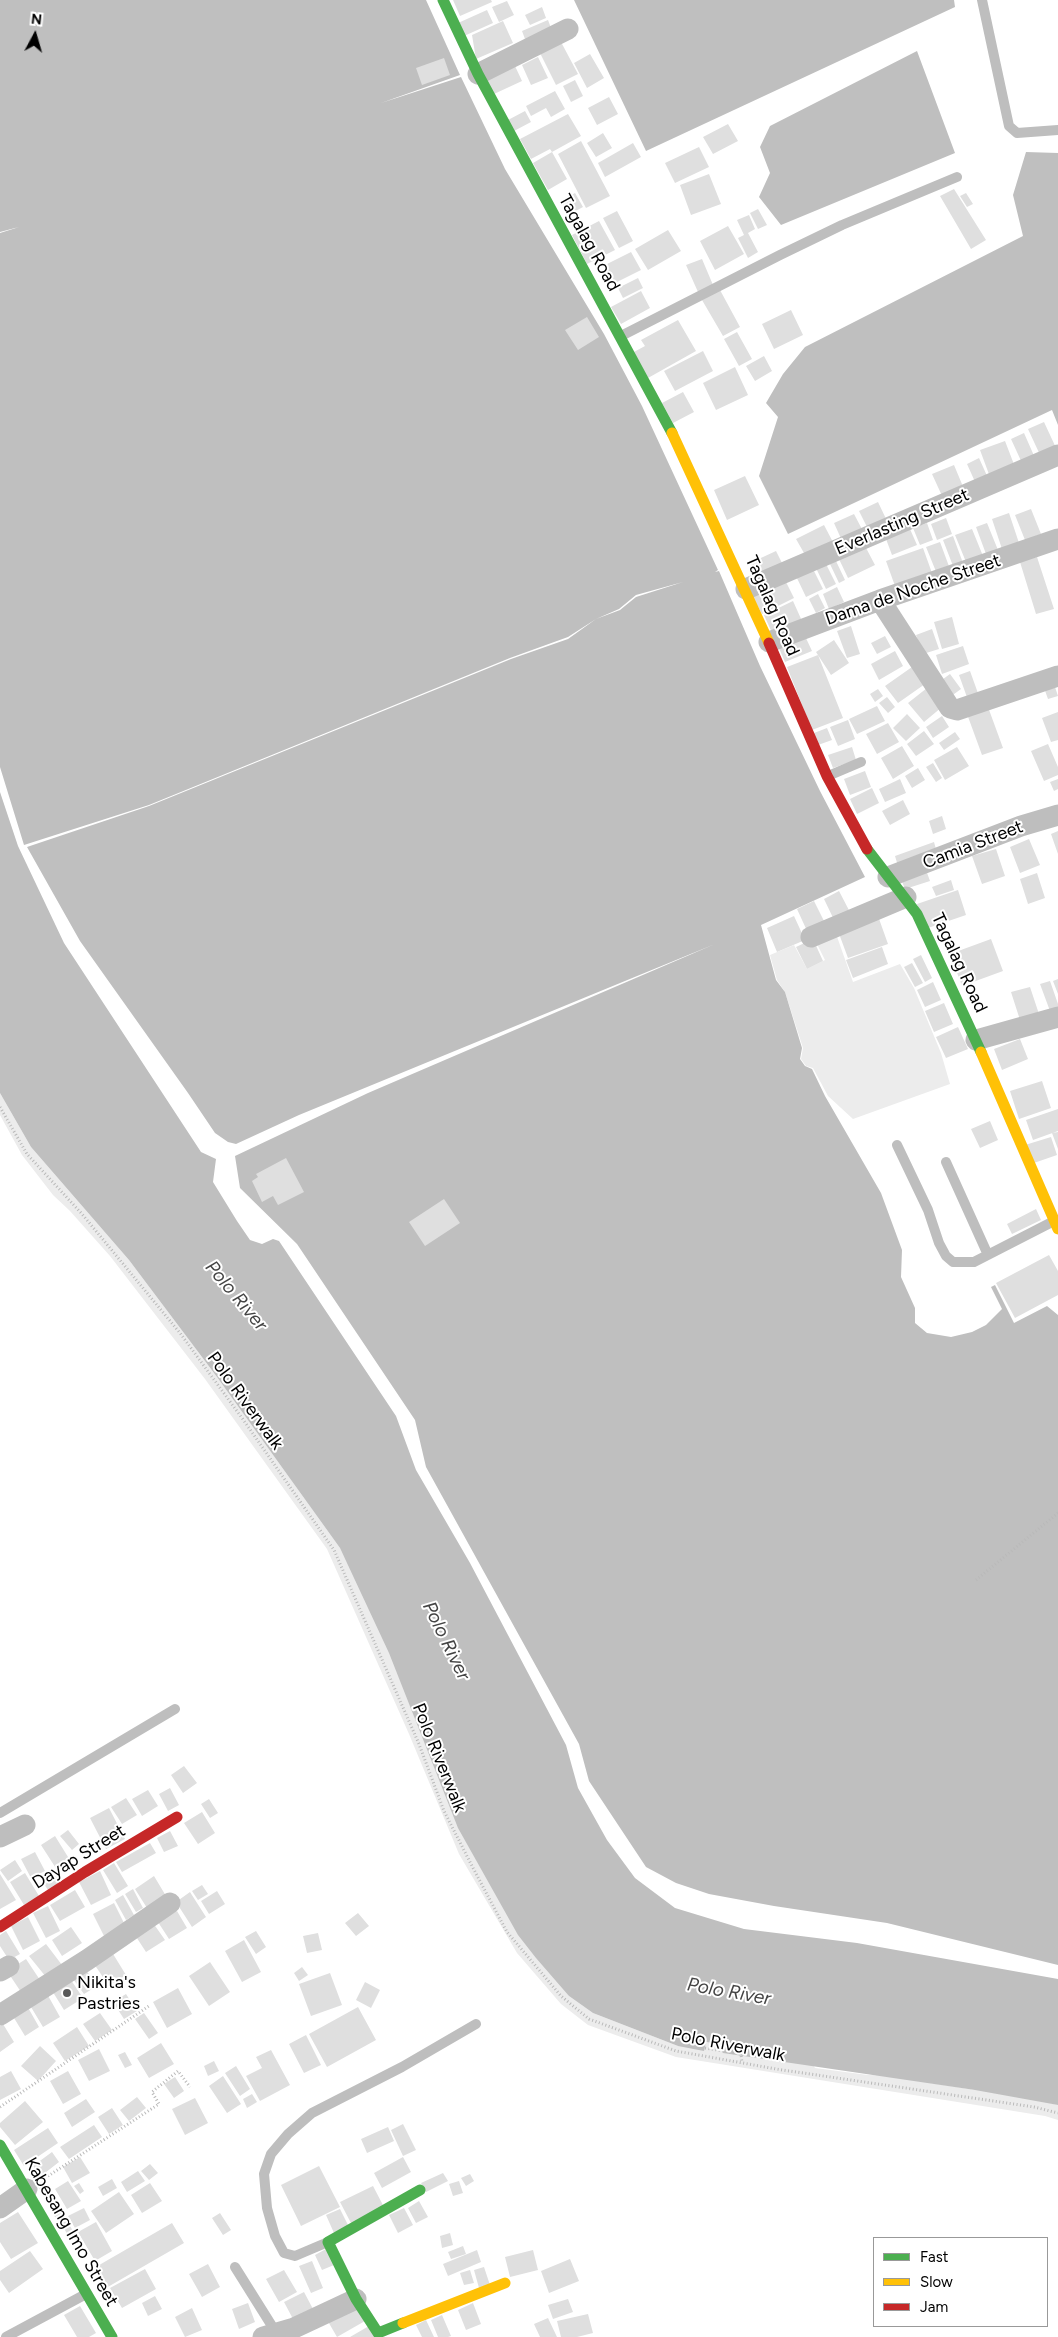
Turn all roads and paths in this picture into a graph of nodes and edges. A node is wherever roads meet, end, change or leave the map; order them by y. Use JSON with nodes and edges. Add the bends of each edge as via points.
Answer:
{"nodes":[{"id":1,"x":443,"y":0,"type":"edge"},
{"id":2,"x":982,"y":0,"type":"edge"},
{"id":3,"x":568,"y":28,"type":"dead end"},
{"id":4,"x":478,"y":74,"type":"junction"},
{"id":5,"x":1058,"y":130,"type":"edge"},
{"id":6,"x":957,"y":177,"type":"dead end"},
{"id":7,"x":620,"y":337,"type":"junction"},
{"id":8,"x":1058,"y":455,"type":"edge"},
{"id":9,"x":1058,"y":539,"type":"edge"},
{"id":10,"x":746,"y":589,"type":"junction"},
{"id":11,"x":880,"y":600,"type":"junction"},
{"id":12,"x":768,"y":642,"type":"junction"},
{"id":13,"x":1058,"y":676,"type":"edge"},
{"id":14,"x":861,"y":762,"type":"dead end"},
{"id":15,"x":827,"y":776,"type":"junction"},
{"id":16,"x":1058,"y":814,"type":"edge"},
{"id":17,"x":888,"y":877,"type":"junction"},
{"id":18,"x":906,"y":897,"type":"junction"},
{"id":19,"x":811,"y":936,"type":"dead end"},
{"id":20,"x":1058,"y":1017,"type":"edge"},
{"id":21,"x":976,"y":1040,"type":"junction"},
{"id":22,"x":0,"y":1107,"type":"edge"},
{"id":23,"x":897,"y":1145,"type":"dead end"},
{"id":24,"x":946,"y":1162,"type":"dead end"},
{"id":25,"x":1050,"y":1193,"type":"edge"},
{"id":26,"x":1056,"y":1225,"type":"edge"},
{"id":27,"x":988,"y":1255,"type":"junction"},
{"id":28,"x":1058,"y":1513,"type":"edge"},
{"id":29,"x":976,"y":1580,"type":"dead end"},
{"id":30,"x":175,"y":1709,"type":"dead end"},
{"id":31,"x":0,"y":1813,"type":"edge"},
{"id":32,"x":177,"y":1817,"type":"dead end"},
{"id":33,"x":24,"y":1825,"type":"dead end"},
{"id":34,"x":0,"y":1837,"type":"edge"},
{"id":35,"x":170,"y":1903,"type":"dead end"},
{"id":36,"x":0,"y":1927,"type":"edge"},
{"id":37,"x":149,"y":2006,"type":"dead end"},
{"id":38,"x":0,"y":2015,"type":"edge"},
{"id":39,"x":476,"y":2024,"type":"dead end"},
{"id":40,"x":705,"y":2048,"type":"dead end"},
{"id":41,"x":742,"y":2063,"type":"junction"},
{"id":42,"x":190,"y":2087,"type":"dead end"},
{"id":43,"x":0,"y":2107,"type":"edge"},
{"id":44,"x":1058,"y":2113,"type":"edge"},
{"id":45,"x":0,"y":2145,"type":"edge"},
{"id":46,"x":27,"y":2189,"type":"junction"},
{"id":47,"x":420,"y":2190,"type":"dead end"},
{"id":48,"x":0,"y":2208,"type":"edge"},
{"id":49,"x":328,"y":2242,"type":"junction"},
{"id":50,"x":235,"y":2267,"type":"dead end"},
{"id":51,"x":505,"y":2283,"type":"dead end"},
{"id":52,"x":87,"y":2294,"type":"junction"},
{"id":53,"x":356,"y":2299,"type":"junction"},
{"id":54,"x":270,"y":2335,"type":"edge"},
{"id":55,"x":380,"y":2335,"type":"edge"},
{"id":56,"x":6,"y":2337,"type":"edge"},
{"id":57,"x":112,"y":2337,"type":"edge"}],
"edges":[{"from":1,"to":4,"type":"street","name":"Tagalag Road"},
{"from":2,"to":5,"type":"lane","via":[[1009,126],[1017,132]]},
{"from":3,"to":4,"type":"street"},
{"from":4,"to":7,"type":"street","name":"Tagalag Road"},
{"from":6,"to":7,"type":"lane","via":[[842,225]]},
{"from":7,"to":10,"type":"street","name":"Tagalag Road","via":[[674,437]]},
{"from":8,"to":10,"type":"street","name":"Everlasting Street"},
{"from":9,"to":11,"type":"street","name":"Dama de Noche Street"},
{"from":10,"to":12,"type":"street","name":"Tagalag Road"},
{"from":11,"to":12,"type":"street","name":"Dama de Noche Street"},
{"from":11,"to":13,"type":"street","via":[[950,708],[957,710]]},
{"from":12,"to":15,"type":"street","name":"Tagalag Road"},
{"from":14,"to":15,"type":"lane"},
{"from":15,"to":17,"type":"street","name":"Tagalag Road","via":[[861,841]]},
{"from":16,"to":17,"type":"street","name":"Camia Street"},
{"from":17,"to":18,"type":"street","name":"Tagalag Road"},
{"from":18,"to":19,"type":"street"},
{"from":18,"to":21,"type":"street","name":"Tagalag Road"},
{"from":20,"to":21,"type":"street"},
{"from":21,"to":25,"type":"street","name":"Tagalag Road"},
{"from":22,"to":41,"type":"path","name":"Polo Riverwalk","via":[[27,1154],[82,1214],[180,1334],[334,1550],[419,1744],[444,1811],[507,1932],[561,1996],[589,2019],[676,2051]]},
{"from":23,"to":27,"type":"lane","via":[[946,1256],[959,1264],[974,1262]]},
{"from":24,"to":27,"type":"lane"},
{"from":25,"to":26,"type":"street","name":"Tagalag Road"},
{"from":26,"to":27,"type":"lane"},
{"from":28,"to":29,"type":"path"},
{"from":30,"to":31,"type":"lane"},
{"from":32,"to":36,"type":"street","name":"Dayap Street"},
{"from":33,"to":34,"type":"street"},
{"from":35,"to":38,"type":"street"},
{"from":37,"to":43,"type":"path"},
{"from":39,"to":49,"type":"lane","via":[[312,2113],[270,2154],[264,2174],[267,2208],[284,2253],[295,2256]]},
{"from":40,"to":41,"type":"path","via":[[741,2054]]},
{"from":41,"to":44,"type":"path","name":"Polo Riverwalk"},
{"from":42,"to":46,"type":"path","via":[[178,2071],[152,2092],[159,2104]]},
{"from":45,"to":46,"type":"street","name":"Kabesang Imo Street"},
{"from":46,"to":48,"type":"street"},
{"from":46,"to":52,"type":"street","name":"Kabesang Imo Street"},
{"from":47,"to":49,"type":"street"},
{"from":49,"to":53,"type":"street"},
{"from":50,"to":54,"type":"lane"},
{"from":51,"to":55,"type":"street"},
{"from":52,"to":56,"type":"lane"},
{"from":52,"to":57,"type":"street","name":"Kabesang Imo Street"},
{"from":53,"to":54,"type":"street"},
{"from":53,"to":55,"type":"street"}]}
